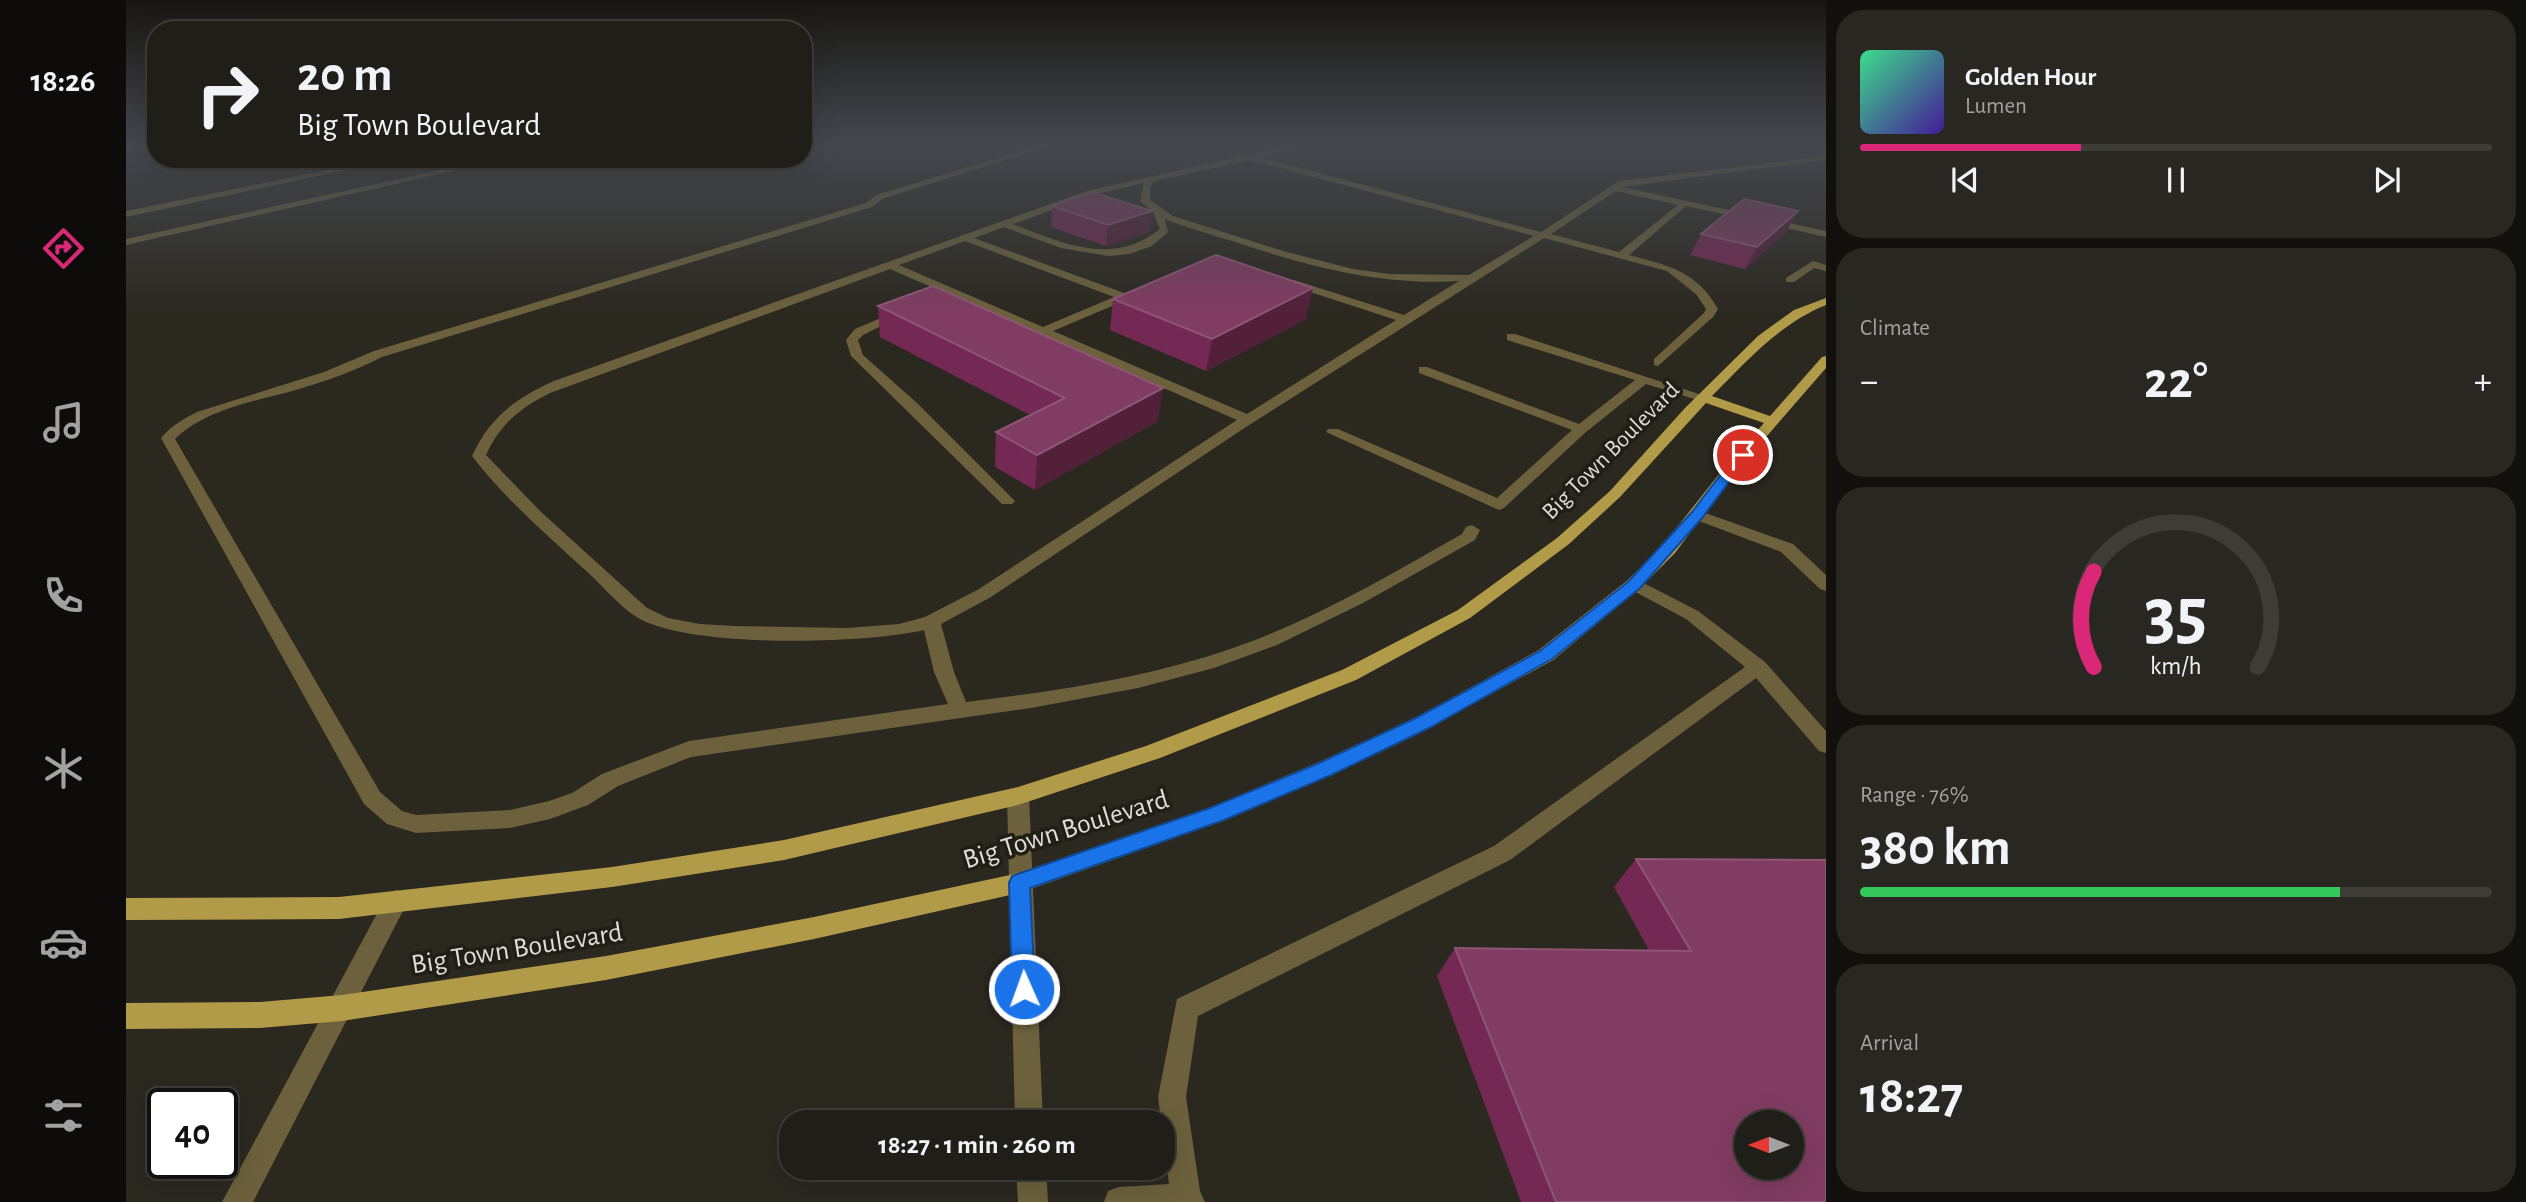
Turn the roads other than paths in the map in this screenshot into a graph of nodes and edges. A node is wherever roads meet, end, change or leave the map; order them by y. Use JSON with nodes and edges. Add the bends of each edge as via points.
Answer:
{"nodes":[{"id":1,"x":194,"y":200,"type":"edge"},
{"id":2,"x":316,"y":200,"type":"edge"},
{"id":3,"x":875,"y":200,"type":"edge"},
{"id":4,"x":1070,"y":200,"type":"edge"},
{"id":5,"x":1146,"y":200,"type":"edge"},
{"id":6,"x":1411,"y":200,"type":"edge"},
{"id":7,"x":1595,"y":200,"type":"edge"},
{"id":8,"x":1671,"y":200,"type":"edge"},
{"id":9,"x":1685,"y":203,"type":"junction"},
{"id":10,"x":1157,"y":211,"type":"junction"},
{"id":11,"x":126,"y":214,"type":"edge"},
{"id":12,"x":1004,"y":224,"type":"junction"},
{"id":13,"x":1826,"y":234,"type":"edge"},
{"id":14,"x":1544,"y":235,"type":"junction"},
{"id":15,"x":965,"y":238,"type":"junction"},
{"id":16,"x":126,"y":242,"type":"edge"},
{"id":17,"x":1622,"y":255,"type":"junction"},
{"id":18,"x":890,"y":265,"type":"junction"},
{"id":19,"x":1826,"y":268,"type":"edge"},
{"id":20,"x":1475,"y":276,"type":"junction"},
{"id":21,"x":1276,"y":278,"type":"edge"},
{"id":22,"x":1790,"y":279,"type":"dead end"},
{"id":23,"x":1146,"y":287,"type":"edge"},
{"id":24,"x":954,"y":292,"type":"junction"},
{"id":25,"x":1124,"y":297,"type":"junction"},
{"id":26,"x":1826,"y":301,"type":"edge"},
{"id":27,"x":930,"y":302,"type":"edge"},
{"id":28,"x":909,"y":310,"type":"edge"},
{"id":29,"x":1405,"y":320,"type":"junction"},
{"id":30,"x":1044,"y":331,"type":"junction"},
{"id":31,"x":1511,"y":337,"type":"dead end"},
{"id":32,"x":1826,"y":360,"type":"edge"},
{"id":33,"x":1658,"y":362,"type":"dead end"},
{"id":34,"x":1423,"y":370,"type":"dead end"},
{"id":35,"x":1644,"y":379,"type":"junction"},
{"id":36,"x":1704,"y":398,"type":"junction"},
{"id":37,"x":1248,"y":419,"type":"junction"},
{"id":38,"x":1772,"y":421,"type":"junction"},
{"id":39,"x":1581,"y":429,"type":"junction"},
{"id":40,"x":1333,"y":432,"type":"dead end"},
{"id":41,"x":1007,"y":501,"type":"dead end"},
{"id":42,"x":1697,"y":515,"type":"junction"},
{"id":43,"x":1472,"y":530,"type":"dead end"},
{"id":44,"x":1634,"y":584,"type":"junction"},
{"id":45,"x":1826,"y":585,"type":"edge"},
{"id":46,"x":931,"y":622,"type":"junction"},
{"id":47,"x":1758,"y":667,"type":"junction"},
{"id":48,"x":960,"y":710,"type":"junction"},
{"id":49,"x":1826,"y":745,"type":"edge"},
{"id":50,"x":1018,"y":796,"type":"junction"},
{"id":51,"x":1019,"y":883,"type":"junction"},
{"id":52,"x":396,"y":901,"type":"junction"},
{"id":53,"x":126,"y":909,"type":"edge"},
{"id":54,"x":342,"y":1008,"type":"junction"},
{"id":55,"x":126,"y":1016,"type":"edge"},
{"id":56,"x":1028,"y":1110,"type":"edge"},
{"id":57,"x":1032,"y":1180,"type":"edge"},
{"id":58,"x":1188,"y":1200,"type":"edge"},
{"id":59,"x":237,"y":1202,"type":"edge"},
{"id":60,"x":1033,"y":1202,"type":"edge"},
{"id":61,"x":1119,"y":1202,"type":"edge"}],
"edges":[{"from":1,"to":11,"type":"street"},
{"from":2,"to":16,"type":"street"},
{"from":3,"to":48,"type":"street","via":[[379,354],[209,412],[180,425],[168,438],[372,798],[395,818],[435,825],[510,819],[580,799],[610,780],[689,749]]},
{"from":4,"to":12,"type":"street"},
{"from":5,"to":10,"type":"street"},
{"from":6,"to":14,"type":"street"},
{"from":7,"to":14,"type":"street"},
{"from":8,"to":9,"type":"street"},
{"from":9,"to":13,"type":"street"},
{"from":9,"to":17,"type":"street"},
{"from":10,"to":12,"type":"street","via":[[1165,230],[1156,240],[1132,250],[1094,251]]},
{"from":10,"to":20,"type":"street","via":[[1351,273],[1414,281]]},
{"from":12,"to":15,"type":"street"},
{"from":14,"to":17,"type":"street"},
{"from":14,"to":20,"type":"street"},
{"from":15,"to":18,"type":"street"},
{"from":15,"to":25,"type":"street"},
{"from":17,"to":33,"type":"street","via":[[1671,269],[1689,281],[1712,309]]},
{"from":18,"to":24,"type":"street"},
{"from":18,"to":46,"type":"street","via":[[534,395],[496,423],[478,457],[641,612],[664,623],[699,630],[847,634]]},
{"from":19,"to":22,"type":"street","via":[[1813,264]]},
{"from":20,"to":29,"type":"street"},
{"from":21,"to":29,"type":"street"},
{"from":23,"to":25,"type":"street"},
{"from":24,"to":27,"type":"street"},
{"from":24,"to":30,"type":"street"},
{"from":25,"to":30,"type":"street"},
{"from":26,"to":36,"type":"main road","name":"Big Town Boulevard","via":[[1798,312],[1762,339]]},
{"from":28,"to":41,"type":"street","via":[[859,332],[852,340],[858,356]]},
{"from":29,"to":37,"type":"street"},
{"from":30,"to":37,"type":"street"},
{"from":31,"to":35,"type":"street"},
{"from":32,"to":38,"type":"main road","name":"Big Town Boulevard"},
{"from":34,"to":39,"type":"street"},
{"from":35,"to":36,"type":"street"},
{"from":35,"to":39,"type":"street"},
{"from":36,"to":38,"type":"main road"},
{"from":36,"to":50,"type":"main road","name":"Big Town Boulevard","via":[[1615,494],[1563,541],[1464,614],[1349,675],[1153,752]]},
{"from":37,"to":46,"type":"street","via":[[985,593]]},
{"from":38,"to":42,"type":"main road","name":"Big Town Boulevard"},
{"from":39,"to":40,"type":"street","via":[[1499,505]]},
{"from":42,"to":44,"type":"main road","name":"Big Town Boulevard"},
{"from":42,"to":45,"type":"street","via":[[1787,548]]},
{"from":43,"to":48,"type":"street","via":[[1469,537],[1392,581],[1315,621],[1240,652],[1137,682]]},
{"from":44,"to":47,"type":"street","via":[[1692,615]]},
{"from":44,"to":51,"type":"main road","name":"Big Town Boulevard","via":[[1546,655],[1422,723],[1217,814]]},
{"from":46,"to":48,"type":"street"},
{"from":47,"to":49,"type":"street"},
{"from":47,"to":58,"type":"street","via":[[1502,853],[1186,1009],[1172,1097]]},
{"from":50,"to":51,"type":"street"},
{"from":50,"to":52,"type":"main road","name":"Big Town Boulevard","via":[[784,850],[612,877]]},
{"from":51,"to":54,"type":"main road","name":"Big Town Boulevard","via":[[606,968]]},
{"from":51,"to":56,"type":"street"},
{"from":52,"to":53,"type":"main road","name":"Big Town Boulevard","via":[[339,908]]},
{"from":52,"to":54,"type":"street"},
{"from":54,"to":55,"type":"main road","name":"Big Town Boulevard","via":[[260,1015]]},
{"from":54,"to":59,"type":"street"},
{"from":57,"to":60,"type":"street"},
{"from":58,"to":61,"type":"street"}]}
